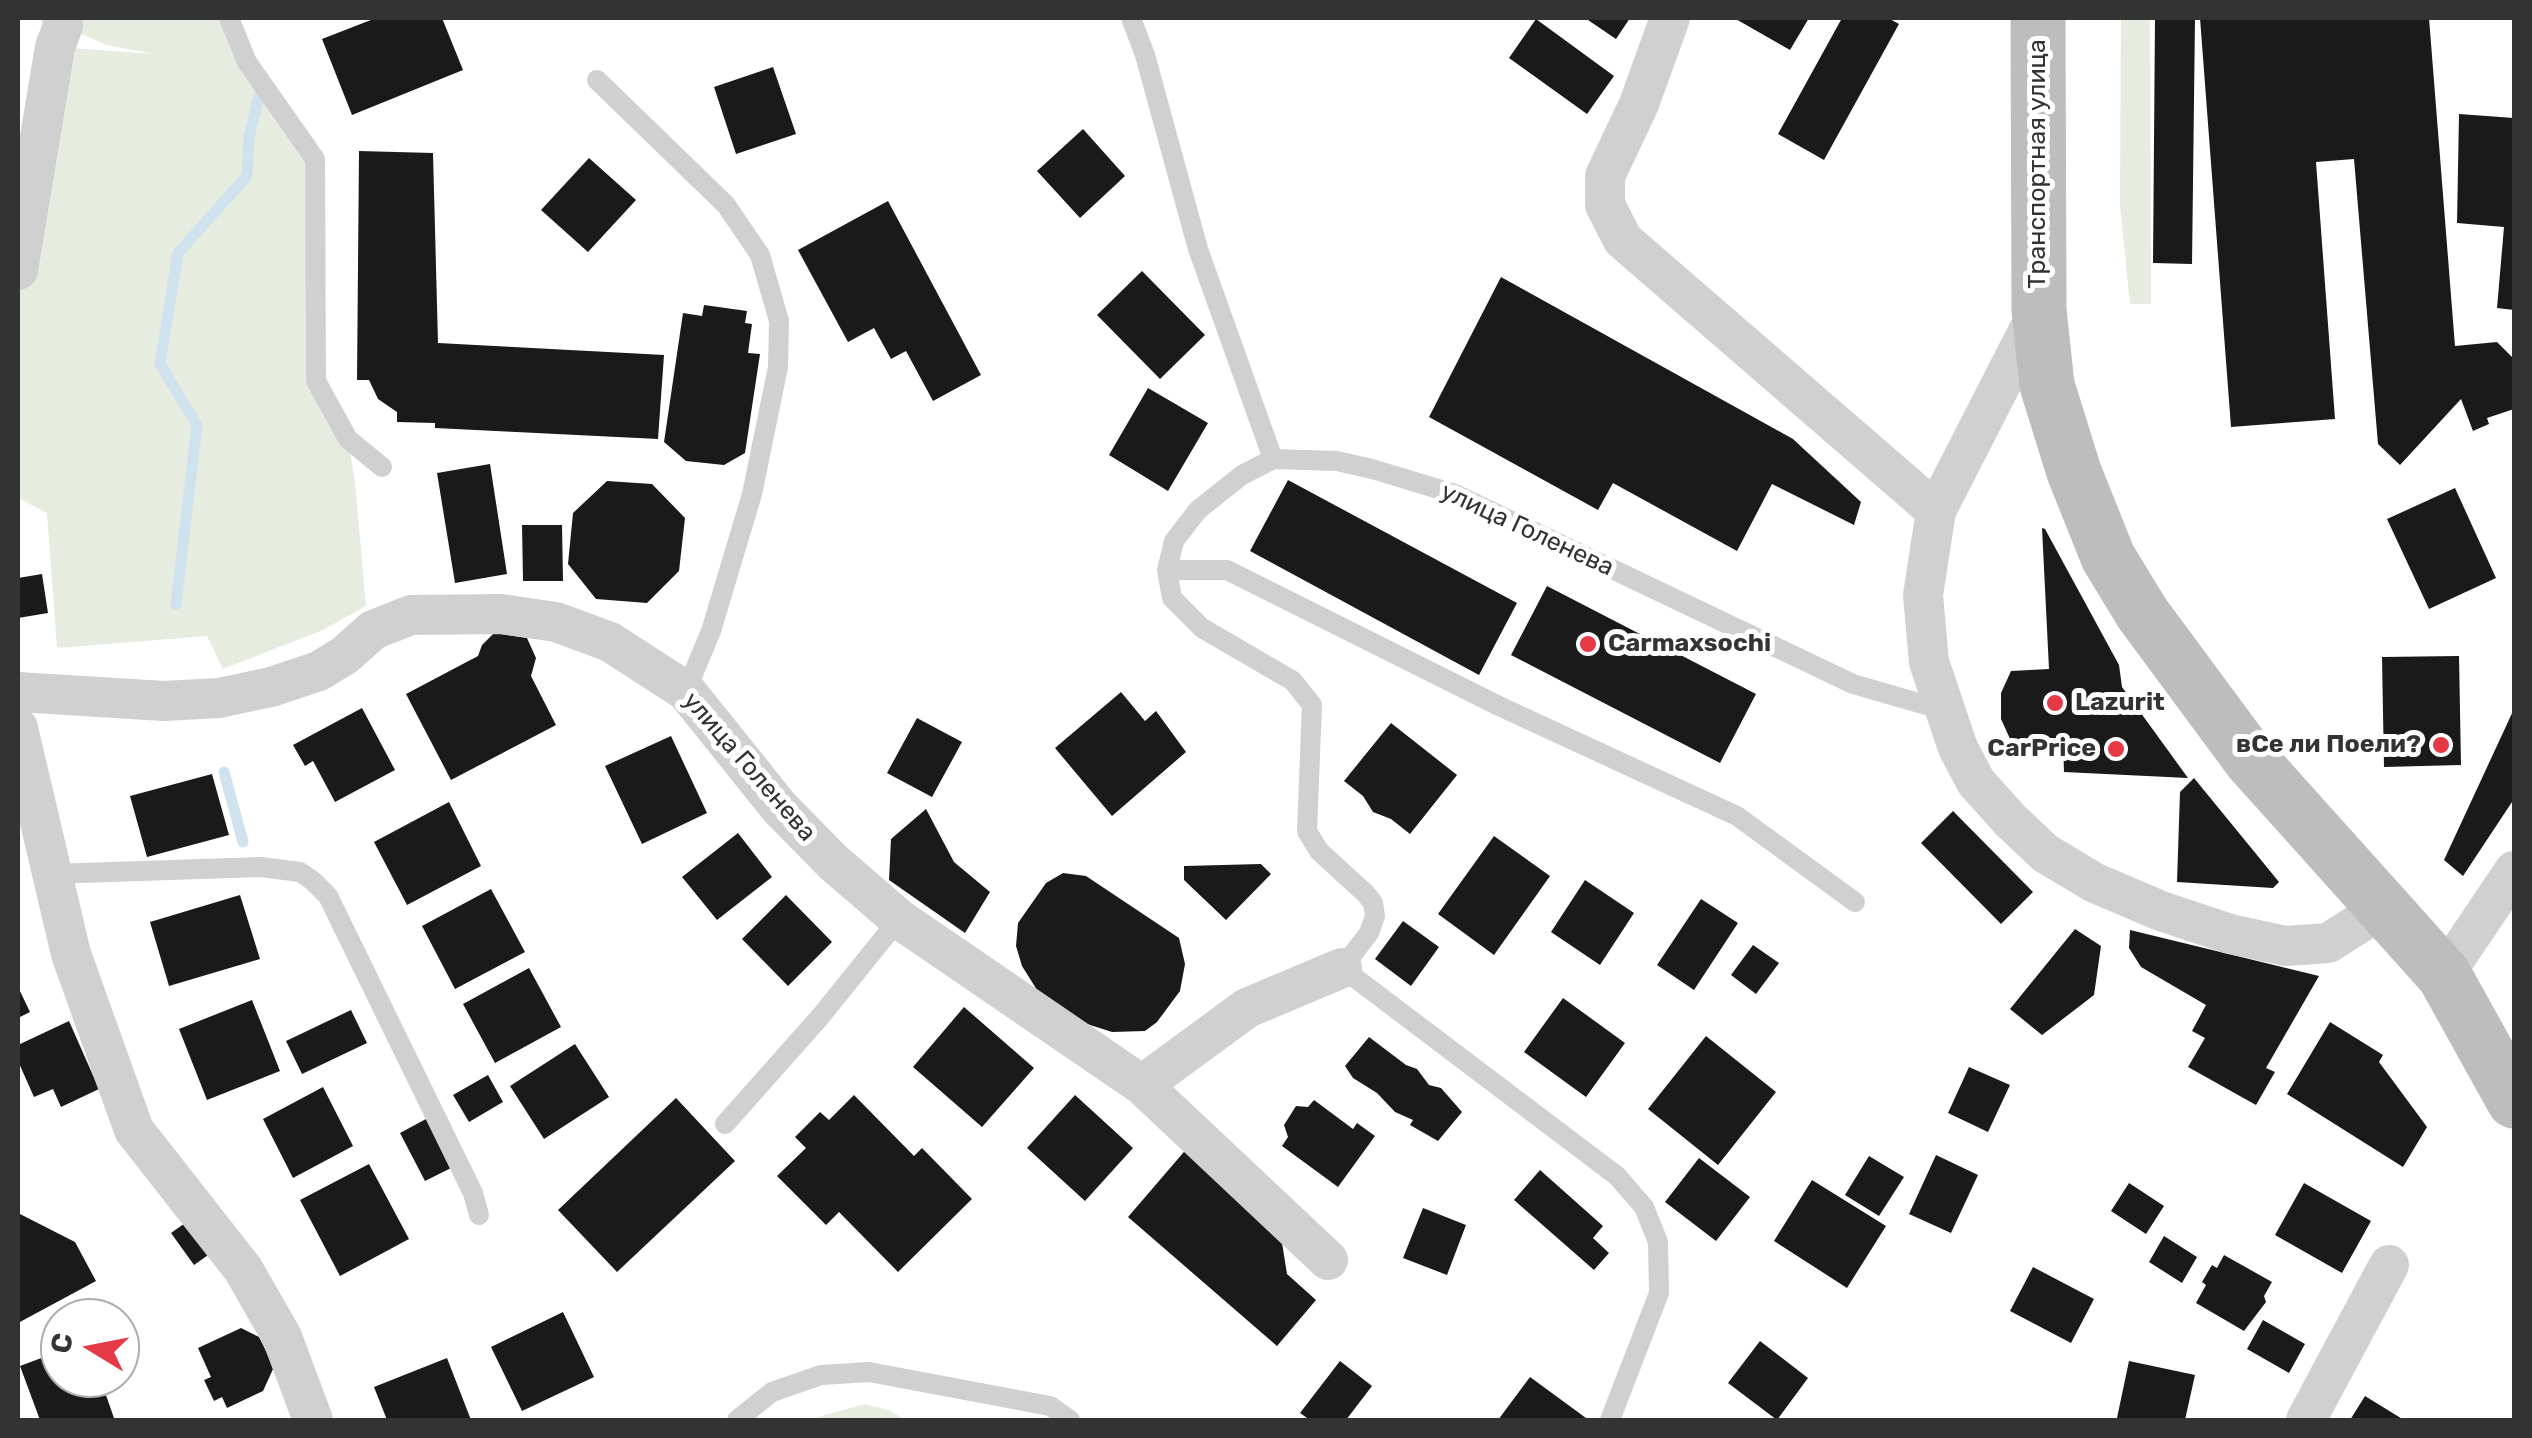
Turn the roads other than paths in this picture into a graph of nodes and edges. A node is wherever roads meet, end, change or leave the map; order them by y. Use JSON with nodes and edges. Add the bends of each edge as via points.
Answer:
{"nodes":[{"id":1,"x":62,"y":18,"type":"edge"},
{"id":2,"x":229,"y":18,"type":"edge"},
{"id":3,"x":1131,"y":18,"type":"edge"},
{"id":4,"x":1670,"y":18,"type":"edge"},
{"id":5,"x":2038,"y":18,"type":"edge"},
{"id":6,"x":597,"y":80,"type":"dead end"},
{"id":7,"x":18,"y":270,"type":"edge"},
{"id":8,"x":2039,"y":310,"type":"junction"},
{"id":9,"x":1273,"y":459,"type":"junction"},
{"id":10,"x":382,"y":466,"type":"dead end"},
{"id":11,"x":1936,"y":511,"type":"junction"},
{"id":12,"x":1168,"y":570,"type":"junction"},
{"id":13,"x":686,"y":691,"type":"junction"},
{"id":14,"x":18,"y":692,"type":"edge"},
{"id":15,"x":1943,"y":710,"type":"junction"},
{"id":16,"x":18,"y":728,"type":"edge"},
{"id":17,"x":2514,"y":871,"type":"edge"},
{"id":18,"x":51,"y":874,"type":"junction"},
{"id":19,"x":1855,"y":902,"type":"dead end"},
{"id":20,"x":2385,"y":907,"type":"junction"},
{"id":21,"x":899,"y":919,"type":"junction"},
{"id":22,"x":1342,"y":968,"type":"junction"},
{"id":23,"x":2444,"y":975,"type":"junction"},
{"id":24,"x":1142,"y":1085,"type":"junction"},
{"id":25,"x":2514,"y":1101,"type":"edge"},
{"id":26,"x":725,"y":1124,"type":"dead end"},
{"id":27,"x":479,"y":1215,"type":"dead end"},
{"id":28,"x":1328,"y":1260,"type":"dead end"},
{"id":29,"x":2389,"y":1265,"type":"dead end"},
{"id":30,"x":313,"y":1420,"type":"edge"},
{"id":31,"x":737,"y":1420,"type":"edge"},
{"id":32,"x":1070,"y":1420,"type":"edge"},
{"id":33,"x":1610,"y":1420,"type":"edge"},
{"id":34,"x":2306,"y":1420,"type":"edge"}],
"edges":[{"from":1,"to":7,"type":"street"},
{"from":2,"to":10,"type":"lane","via":[[247,62],[315,160],[316,381],[348,439]]},
{"from":3,"to":9,"type":"lane","via":[[1198,249]]},
{"from":4,"to":11,"type":"street","via":[[1604,176],[1605,206],[1614,223],[1624,240]]},
{"from":5,"to":8,"type":"main road","name":"Транспортная улица"},
{"from":6,"to":13,"type":"lane","via":[[726,205],[760,254],[778,321],[778,367],[752,494]]},
{"from":8,"to":11,"type":"street","name":"Транспортная улица"},
{"from":8,"to":20,"type":"main road","name":"Транспортная улица","via":[[2047,385],[2108,556],[2250,759]]},
{"from":9,"to":12,"type":"lane","via":[[1242,474],[1198,510],[1174,542]]},
{"from":9,"to":15,"type":"lane","name":"улица Голенева","via":[[1337,461],[1455,494],[1853,684]]},
{"from":11,"to":15,"type":"street","name":"Транспортная улица","via":[[1923,595]]},
{"from":12,"to":19,"type":"lane","via":[[1226,570],[1738,816]]},
{"from":12,"to":22,"type":"lane","via":[[1172,598],[1202,628],[1293,681],[1312,706],[1307,831],[1366,894],[1375,916]]},
{"from":13,"to":14,"type":"street","name":"улица Голенева","via":[[610,642],[556,622],[441,613],[411,615],[373,630],[319,671],[219,698]]},
{"from":13,"to":21,"type":"street","name":"улица Голенева","via":[[779,807]]},
{"from":15,"to":20,"type":"street","name":"Транспортная улица","via":[[1976,782],[2046,853],[2094,883],[2230,934],[2286,946],[2328,943]]},
{"from":16,"to":18,"type":"street"},
{"from":17,"to":23,"type":"street"},
{"from":18,"to":27,"type":"lane","via":[[261,866],[300,872],[313,881],[328,896]]},
{"from":18,"to":30,"type":"street","via":[[71,954],[134,1130],[243,1268],[282,1338]]},
{"from":20,"to":23,"type":"main road","name":"Транспортная улица"},
{"from":21,"to":24,"type":"street","name":"улица Голенева"},
{"from":21,"to":26,"type":"lane"},
{"from":22,"to":24,"type":"street","via":[[1247,1008]]},
{"from":22,"to":33,"type":"lane","via":[[1617,1176],[1644,1207],[1658,1242],[1659,1294]]},
{"from":23,"to":25,"type":"main road","name":"Транспортная улица"},
{"from":24,"to":28,"type":"street","name":"улица Голенева"},
{"from":29,"to":34,"type":"street"},
{"from":31,"to":32,"type":"lane","via":[[772,1392],[821,1375],[869,1372],[1050,1406]]}]}
